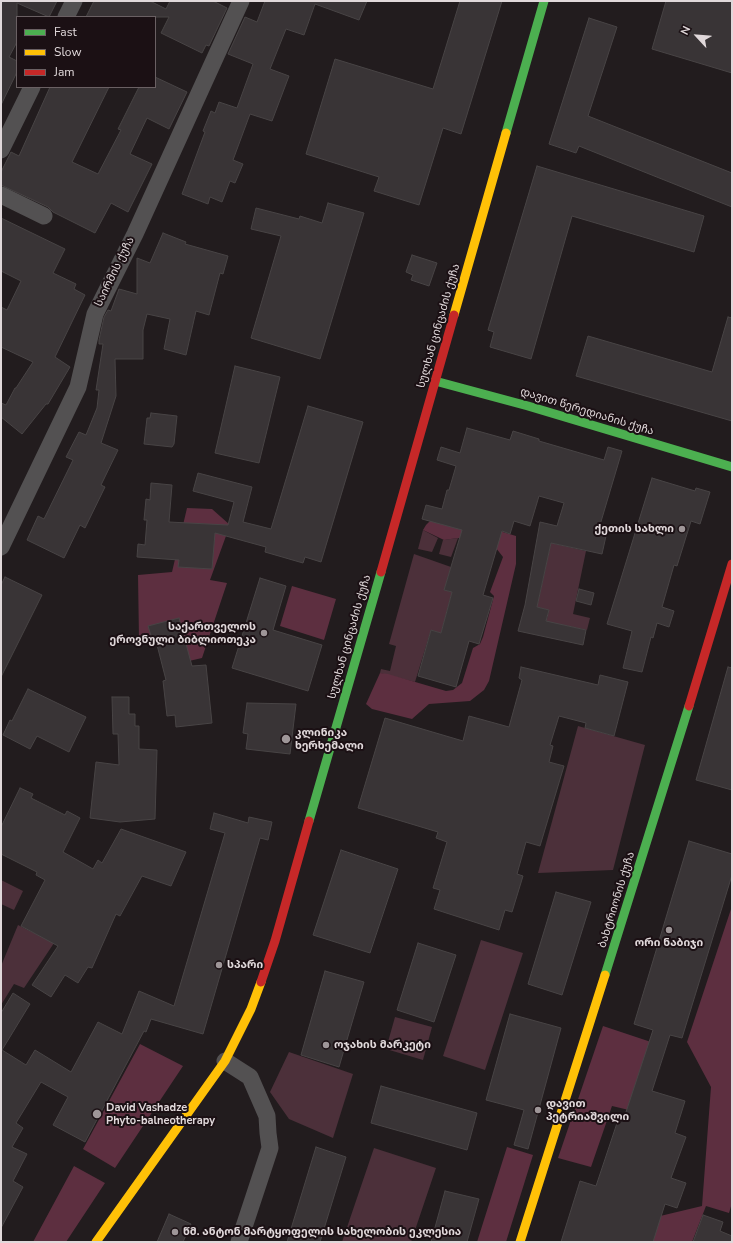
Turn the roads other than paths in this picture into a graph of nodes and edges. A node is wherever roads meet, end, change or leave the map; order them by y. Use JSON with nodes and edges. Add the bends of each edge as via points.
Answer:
{"nodes":[{"id":1,"x":74,"y":1,"type":"edge"},
{"id":2,"x":241,"y":1,"type":"edge"},
{"id":3,"x":544,"y":1,"type":"edge"},
{"id":4,"x":66,"y":16,"type":"edge"},
{"id":5,"x":32,"y":88,"type":"edge"},
{"id":6,"x":1,"y":150,"type":"edge"},
{"id":7,"x":1,"y":195,"type":"edge"},
{"id":8,"x":44,"y":216,"type":"dead end"},
{"id":9,"x":436,"y":381,"type":"junction"},
{"id":10,"x":732,"y":467,"type":"edge"},
{"id":11,"x":1,"y":547,"type":"edge"},
{"id":12,"x":732,"y":564,"type":"edge"},
{"id":13,"x":225,"y":1061,"type":"junction"},
{"id":14,"x":96,"y":1242,"type":"edge"},
{"id":15,"x":240,"y":1242,"type":"edge"},
{"id":16,"x":520,"y":1242,"type":"edge"}],
"edges":[{"from":1,"to":4,"type":"street"},
{"from":2,"to":11,"type":"street","name":"საირმის ქუჩა","via":[[135,234],[95,314],[78,386]]},
{"from":3,"to":9,"type":"main road","name":"სულხან ცინცაძის ქუჩა"},
{"from":5,"to":6,"type":"street"},
{"from":7,"to":8,"type":"street"},
{"from":9,"to":10,"type":"main road","name":"დავით წერედიანის ქუჩა"},
{"from":9,"to":13,"type":"main road","name":"სულხან ცინცაძის ქუჩა","via":[[275,941],[251,1009]]},
{"from":12,"to":16,"type":"main road","name":"ბახტრიონის ქუჩა","via":[[643,857]]},
{"from":13,"to":14,"type":"main road","name":"სულხან ცინცაძის ქუჩა"},
{"from":13,"to":15,"type":"street","via":[[250,1077],[267,1116],[270,1148]]}]}
